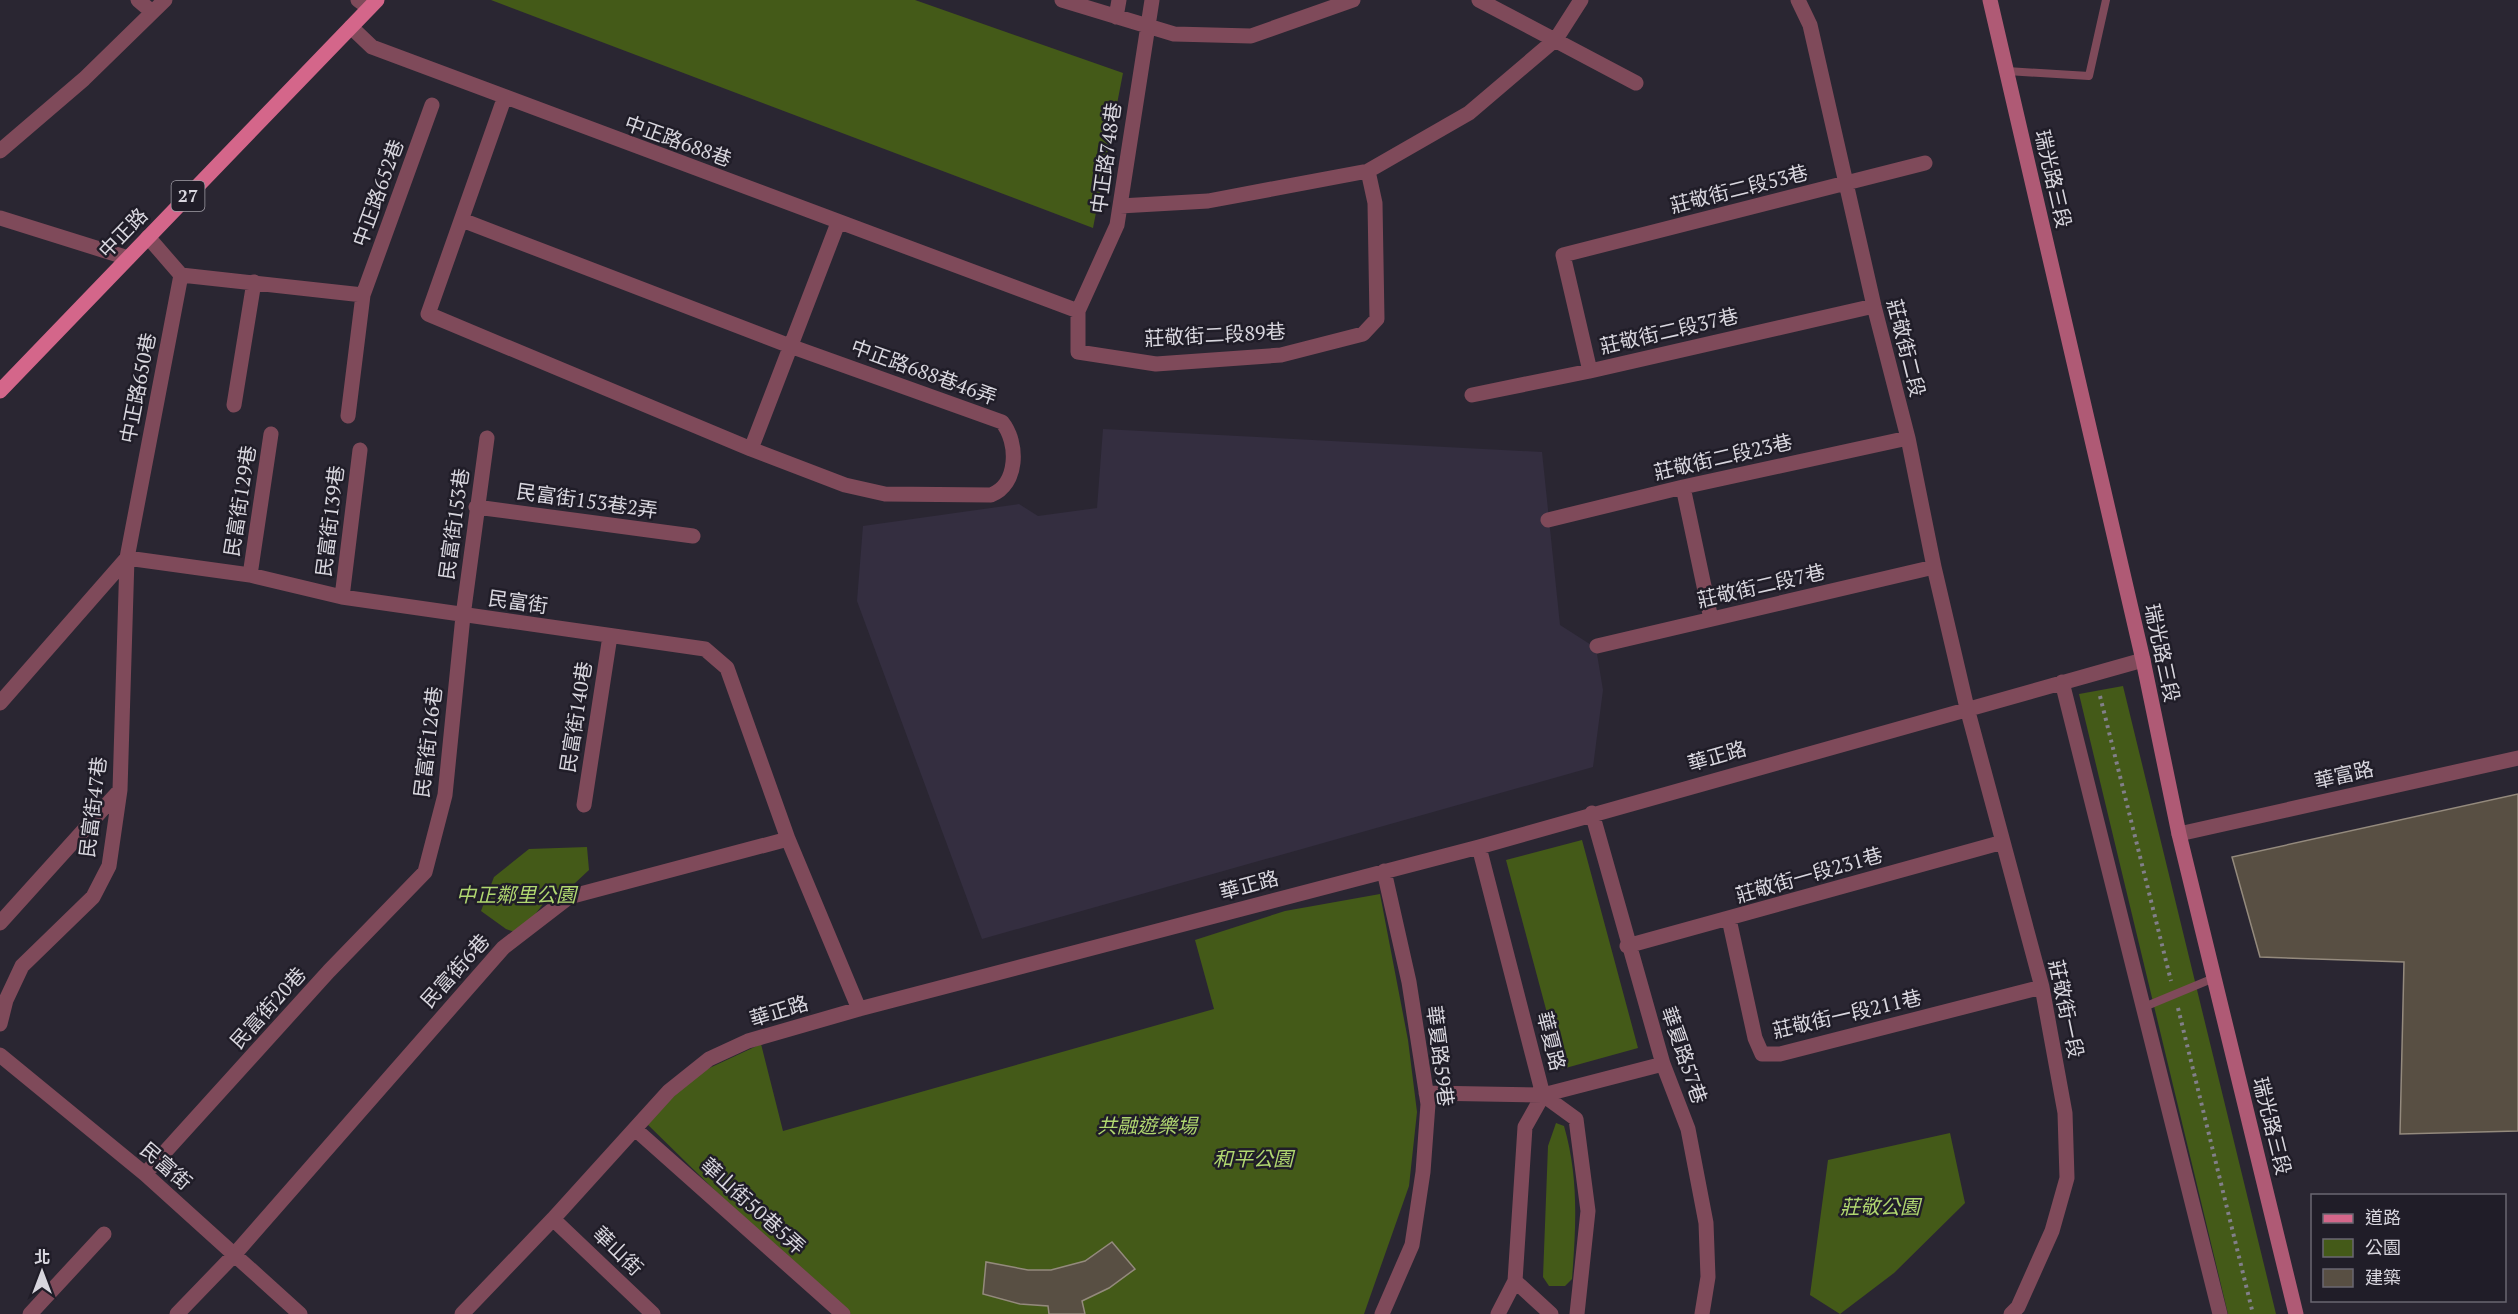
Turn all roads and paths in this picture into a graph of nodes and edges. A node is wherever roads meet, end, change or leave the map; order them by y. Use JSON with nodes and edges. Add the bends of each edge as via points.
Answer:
{"nodes":[{"id":1,"x":138,"y":0,"type":"edge"},
{"id":2,"x":165,"y":0,"type":"edge"},
{"id":3,"x":1062,"y":0,"type":"edge"},
{"id":4,"x":1119,"y":0,"type":"edge"},
{"id":5,"x":1152,"y":0,"type":"edge"},
{"id":6,"x":1353,"y":0,"type":"edge"},
{"id":7,"x":1479,"y":0,"type":"edge"},
{"id":8,"x":1581,"y":0,"type":"edge"},
{"id":9,"x":1798,"y":0,"type":"edge"},
{"id":10,"x":1990,"y":0,"type":"edge"},
{"id":11,"x":2106,"y":0,"type":"edge"},
{"id":12,"x":368,"y":3,"type":"edge"},
{"id":13,"x":151,"y":11,"type":"junction"},
{"id":14,"x":1116,"y":17,"type":"junction"},
{"id":15,"x":351,"y":27,"type":"junction"},
{"id":16,"x":1148,"y":27,"type":"junction"},
{"id":17,"x":1556,"y":39,"type":"junction"},
{"id":18,"x":2007,"y":71,"type":"junction"},
{"id":19,"x":1636,"y":83,"type":"dead end"},
{"id":20,"x":504,"y":99,"type":"junction"},
{"id":21,"x":432,"y":105,"type":"dead end"},
{"id":22,"x":0,"y":151,"type":"edge"},
{"id":23,"x":1925,"y":163,"type":"dead end"},
{"id":24,"x":1368,"y":171,"type":"junction"},
{"id":25,"x":1846,"y":183,"type":"junction"},
{"id":26,"x":1120,"y":206,"type":"junction"},
{"id":27,"x":0,"y":218,"type":"edge"},
{"id":28,"x":462,"y":220,"type":"junction"},
{"id":29,"x":838,"y":223,"type":"junction"},
{"id":30,"x":148,"y":237,"type":"junction"},
{"id":31,"x":1563,"y":255,"type":"joint"},
{"id":32,"x":128,"y":258,"type":"junction"},
{"id":33,"x":181,"y":275,"type":"junction"},
{"id":34,"x":254,"y":282,"type":"junction"},
{"id":35,"x":363,"y":295,"type":"junction"},
{"id":36,"x":1874,"y":306,"type":"junction"},
{"id":37,"x":1078,"y":311,"type":"junction"},
{"id":38,"x":790,"y":346,"type":"junction"},
{"id":39,"x":1078,"y":352,"type":"joint"},
{"id":40,"x":1590,"y":371,"type":"junction"},
{"id":41,"x":0,"y":391,"type":"edge"},
{"id":42,"x":1472,"y":395,"type":"dead end"},
{"id":43,"x":234,"y":405,"type":"dead end"},
{"id":44,"x":348,"y":416,"type":"dead end"},
{"id":45,"x":271,"y":434,"type":"dead end"},
{"id":46,"x":487,"y":438,"type":"dead end"},
{"id":47,"x":1908,"y":438,"type":"junction"},
{"id":48,"x":751,"y":449,"type":"junction"},
{"id":49,"x":360,"y":450,"type":"dead end"},
{"id":50,"x":1683,"y":487,"type":"junction"},
{"id":51,"x":476,"y":507,"type":"junction"},
{"id":52,"x":1548,"y":520,"type":"dead end"},
{"id":53,"x":693,"y":537,"type":"dead end"},
{"id":54,"x":127,"y":558,"type":"junction"},
{"id":55,"x":1934,"y":567,"type":"junction"},
{"id":56,"x":250,"y":575,"type":"junction"},
{"id":57,"x":342,"y":597,"type":"junction"},
{"id":58,"x":463,"y":615,"type":"junction"},
{"id":59,"x":1711,"y":619,"type":"junction"},
{"id":60,"x":610,"y":636,"type":"junction"},
{"id":61,"x":1597,"y":646,"type":"dead end"},
{"id":62,"x":2143,"y":660,"type":"junction"},
{"id":63,"x":2062,"y":682,"type":"junction"},
{"id":64,"x":0,"y":703,"type":"edge"},
{"id":65,"x":1967,"y":708,"type":"junction"},
{"id":66,"x":2518,"y":758,"type":"edge"},
{"id":67,"x":120,"y":790,"type":"junction"},
{"id":68,"x":584,"y":805,"type":"dead end"},
{"id":69,"x":1592,"y":813,"type":"junction"},
{"id":70,"x":2180,"y":834,"type":"junction"},
{"id":71,"x":788,"y":839,"type":"junction"},
{"id":72,"x":2002,"y":842,"type":"junction"},
{"id":73,"x":1479,"y":846,"type":"junction"},
{"id":74,"x":1384,"y":871,"type":"junction"},
{"id":75,"x":424,"y":872,"type":"joint"},
{"id":76,"x":1729,"y":919,"type":"junction"},
{"id":77,"x":0,"y":922,"type":"edge"},
{"id":78,"x":1627,"y":946,"type":"junction"},
{"id":79,"x":2214,"y":978,"type":"junction"},
{"id":80,"x":2042,"y":987,"type":"junction"},
{"id":81,"x":2144,"y":1007,"type":"junction"},
{"id":82,"x":859,"y":1009,"type":"junction"},
{"id":83,"x":0,"y":1024,"type":"edge"},
{"id":84,"x":0,"y":1055,"type":"edge"},
{"id":85,"x":1663,"y":1064,"type":"junction"},
{"id":86,"x":1426,"y":1093,"type":"junction"},
{"id":87,"x":1543,"y":1095,"type":"junction"},
{"id":88,"x":635,"y":1129,"type":"junction"},
{"id":89,"x":145,"y":1174,"type":"junction"},
{"id":90,"x":553,"y":1219,"type":"junction"},
{"id":91,"x":104,"y":1234,"type":"dead end"},
{"id":92,"x":234,"y":1255,"type":"junction"},
{"id":93,"x":1515,"y":1281,"type":"junction"},
{"id":94,"x":2018,"y":1312,"type":"edge"},
{"id":95,"x":30,"y":1314,"type":"edge"},
{"id":96,"x":177,"y":1314,"type":"edge"},
{"id":97,"x":300,"y":1314,"type":"edge"},
{"id":98,"x":462,"y":1314,"type":"edge"},
{"id":99,"x":653,"y":1314,"type":"edge"},
{"id":100,"x":843,"y":1314,"type":"edge"},
{"id":101,"x":1382,"y":1314,"type":"edge"},
{"id":102,"x":1498,"y":1314,"type":"edge"},
{"id":103,"x":1551,"y":1314,"type":"edge"},
{"id":104,"x":1577,"y":1314,"type":"edge"},
{"id":105,"x":1702,"y":1314,"type":"edge"},
{"id":106,"x":2220,"y":1314,"type":"edge"},
{"id":107,"x":2296,"y":1314,"type":"edge"}],
"edges":[{"from":1,"to":13,"type":"street"},
{"from":2,"to":13,"type":"street"},
{"from":3,"to":14,"type":"street"},
{"from":4,"to":14,"type":"street"},
{"from":5,"to":16,"type":"street","name":"中正路748巷"},
{"from":6,"to":16,"type":"street","via":[[1251,36],[1174,34]]},
{"from":7,"to":17,"type":"street"},
{"from":8,"to":17,"type":"street"},
{"from":9,"to":25,"type":"street","name":"莊敬街二段","via":[[1810,25]]},
{"from":10,"to":18,"type":"street","name":"瑞光路三段"},
{"from":11,"to":18,"type":"lane","via":[[2089,76]]},
{"from":12,"to":15,"type":"main road","name":"中正路","number":"27"},
{"from":13,"to":22,"type":"street","via":[[84,79]]},
{"from":14,"to":16,"type":"street"},
{"from":15,"to":20,"type":"street","name":"中正路688巷","via":[[372,47]]},
{"from":15,"to":30,"type":"main road","name":"中正路","number":"27"},
{"from":16,"to":26,"type":"street","name":"中正路748巷"},
{"from":17,"to":19,"type":"street"},
{"from":17,"to":24,"type":"street","via":[[1469,113]]},
{"from":18,"to":62,"type":"street","name":"瑞光路三段"},
{"from":20,"to":28,"type":"street"},
{"from":20,"to":29,"type":"street","name":"中正路688巷"},
{"from":21,"to":35,"type":"street","name":"中正路652巷"},
{"from":23,"to":25,"type":"street","name":"莊敬街二段53巷"},
{"from":24,"to":26,"type":"street","via":[[1208,201]]},
{"from":24,"to":39,"type":"street","name":"莊敬街二段89巷","via":[[1375,203],[1377,319],[1364,334],[1281,356],[1156,364]]},
{"from":25,"to":31,"type":"street","name":"莊敬街二段53巷"},
{"from":25,"to":36,"type":"street","name":"莊敬街二段"},
{"from":26,"to":37,"type":"street","name":"中正路748巷","via":[[1117,225]]},
{"from":27,"to":32,"type":"street"},
{"from":28,"to":38,"type":"street","name":"中正路688巷46弄"},
{"from":28,"to":48,"type":"street","name":"中正路688巷46弄","via":[[428,314]]},
{"from":29,"to":37,"type":"street","name":"中正路688巷"},
{"from":29,"to":38,"type":"street"},
{"from":30,"to":32,"type":"main road","name":"中正路","number":"27"},
{"from":30,"to":33,"type":"street"},
{"from":31,"to":40,"type":"street","name":"莊敬街二段37巷"},
{"from":32,"to":41,"type":"main road","name":"中正路","number":"27"},
{"from":33,"to":34,"type":"street"},
{"from":33,"to":54,"type":"street","name":"中正路650巷"},
{"from":34,"to":35,"type":"street"},
{"from":34,"to":43,"type":"street"},
{"from":35,"to":44,"type":"street","name":"中正路652巷"},
{"from":36,"to":40,"type":"street","name":"莊敬街二段37巷"},
{"from":36,"to":47,"type":"street","name":"莊敬街二段"},
{"from":37,"to":39,"type":"street","name":"中正路748巷"},
{"from":38,"to":48,"type":"street"},
{"from":38,"to":48,"type":"street","name":"中正路688巷46弄","via":[[1002,422],[1009,430],[1013,446],[1009,482],[1002,491],[991,495],[885,494],[845,485]]},
{"from":40,"to":42,"type":"street"},
{"from":45,"to":56,"type":"street","name":"民富街129巷"},
{"from":46,"to":51,"type":"street","name":"民富街153巷"},
{"from":47,"to":50,"type":"street","name":"莊敬街二段23巷"},
{"from":47,"to":55,"type":"street","name":"莊敬街二段"},
{"from":49,"to":57,"type":"street","name":"民富街139巷"},
{"from":50,"to":52,"type":"street","name":"莊敬街二段23巷"},
{"from":50,"to":59,"type":"street"},
{"from":51,"to":53,"type":"street","name":"民富街153巷2弄"},
{"from":51,"to":58,"type":"street","name":"民富街153巷"},
{"from":54,"to":56,"type":"street","name":"民富街"},
{"from":54,"to":64,"type":"street"},
{"from":54,"to":67,"type":"street","name":"民富街47巷"},
{"from":55,"to":59,"type":"street","name":"莊敬街二段7巷"},
{"from":55,"to":65,"type":"street","name":"莊敬街二段"},
{"from":56,"to":57,"type":"street","name":"民富街"},
{"from":57,"to":58,"type":"street","name":"民富街"},
{"from":58,"to":60,"type":"street","name":"民富街"},
{"from":58,"to":75,"type":"street","name":"民富街126巷","via":[[445,795]]},
{"from":59,"to":61,"type":"street","name":"莊敬街二段7巷"},
{"from":60,"to":68,"type":"street","name":"民富街140巷"},
{"from":60,"to":71,"type":"street","name":"民富街","via":[[705,649],[727,668]]},
{"from":62,"to":63,"type":"street","name":"華正路"},
{"from":62,"to":70,"type":"street","name":"瑞光路三段"},
{"from":63,"to":65,"type":"street","name":"華正路"},
{"from":63,"to":81,"type":"street"},
{"from":65,"to":69,"type":"street","name":"華正路"},
{"from":65,"to":72,"type":"street","name":"莊敬街一段"},
{"from":66,"to":70,"type":"street","name":"華富路"},
{"from":67,"to":77,"type":"street"},
{"from":67,"to":83,"type":"street","name":"民富街47巷","via":[[109,866],[93,897],[22,966]]},
{"from":69,"to":73,"type":"street","name":"華正路"},
{"from":69,"to":78,"type":"street","name":"華夏路57巷"},
{"from":70,"to":79,"type":"street","name":"瑞光路三段"},
{"from":71,"to":82,"type":"street","name":"民富街"},
{"from":71,"to":92,"type":"street","name":"民富街6巷","via":[[569,897],[503,948]]},
{"from":72,"to":76,"type":"street","name":"莊敬街一段231巷"},
{"from":72,"to":80,"type":"street","name":"莊敬街一段"},
{"from":73,"to":74,"type":"street","name":"華正路"},
{"from":73,"to":87,"type":"street","name":"華夏路"},
{"from":74,"to":82,"type":"street","name":"華正路"},
{"from":74,"to":86,"type":"street","name":"華夏路59巷","via":[[1409,982]]},
{"from":75,"to":89,"type":"street","name":"民富街20巷"},
{"from":76,"to":78,"type":"street","name":"莊敬街一段231巷"},
{"from":76,"to":80,"type":"street","name":"莊敬街一段211巷","via":[[1755,1038],[1762,1054],[1780,1054]]},
{"from":78,"to":85,"type":"street","name":"華夏路57巷"},
{"from":79,"to":81,"type":"lane"},
{"from":79,"to":107,"type":"street","name":"瑞光路三段"},
{"from":80,"to":94,"type":"street","name":"莊敬街一段","via":[[2065,1113],[2067,1178],[2052,1231]]},
{"from":81,"to":106,"type":"street"},
{"from":82,"to":88,"type":"street","name":"華正路","via":[[748,1041],[709,1059],[669,1091]]},
{"from":84,"to":89,"type":"street","name":"民富街"},
{"from":85,"to":87,"type":"street"},
{"from":85,"to":105,"type":"street","name":"華夏路57巷","via":[[1688,1129],[1706,1223],[1708,1277]]},
{"from":86,"to":87,"type":"street"},
{"from":86,"to":101,"type":"street","name":"華夏路59巷","via":[[1423,1172],[1412,1245]]},
{"from":87,"to":93,"type":"street","name":"華夏路","via":[[1525,1127]]},
{"from":87,"to":104,"type":"street","via":[[1576,1119],[1588,1211]]},
{"from":88,"to":90,"type":"street","name":"華正路"},
{"from":88,"to":100,"type":"street","name":"華山街50巷5弄"},
{"from":89,"to":92,"type":"street","name":"民富街"},
{"from":90,"to":98,"type":"street","name":"華正路"},
{"from":90,"to":99,"type":"street","name":"華山街"},
{"from":91,"to":95,"type":"street"},
{"from":92,"to":96,"type":"street","name":"民富街6巷"},
{"from":92,"to":97,"type":"street","name":"民富街"},
{"from":93,"to":102,"type":"street","name":"華夏路"},
{"from":93,"to":103,"type":"street"}]}
